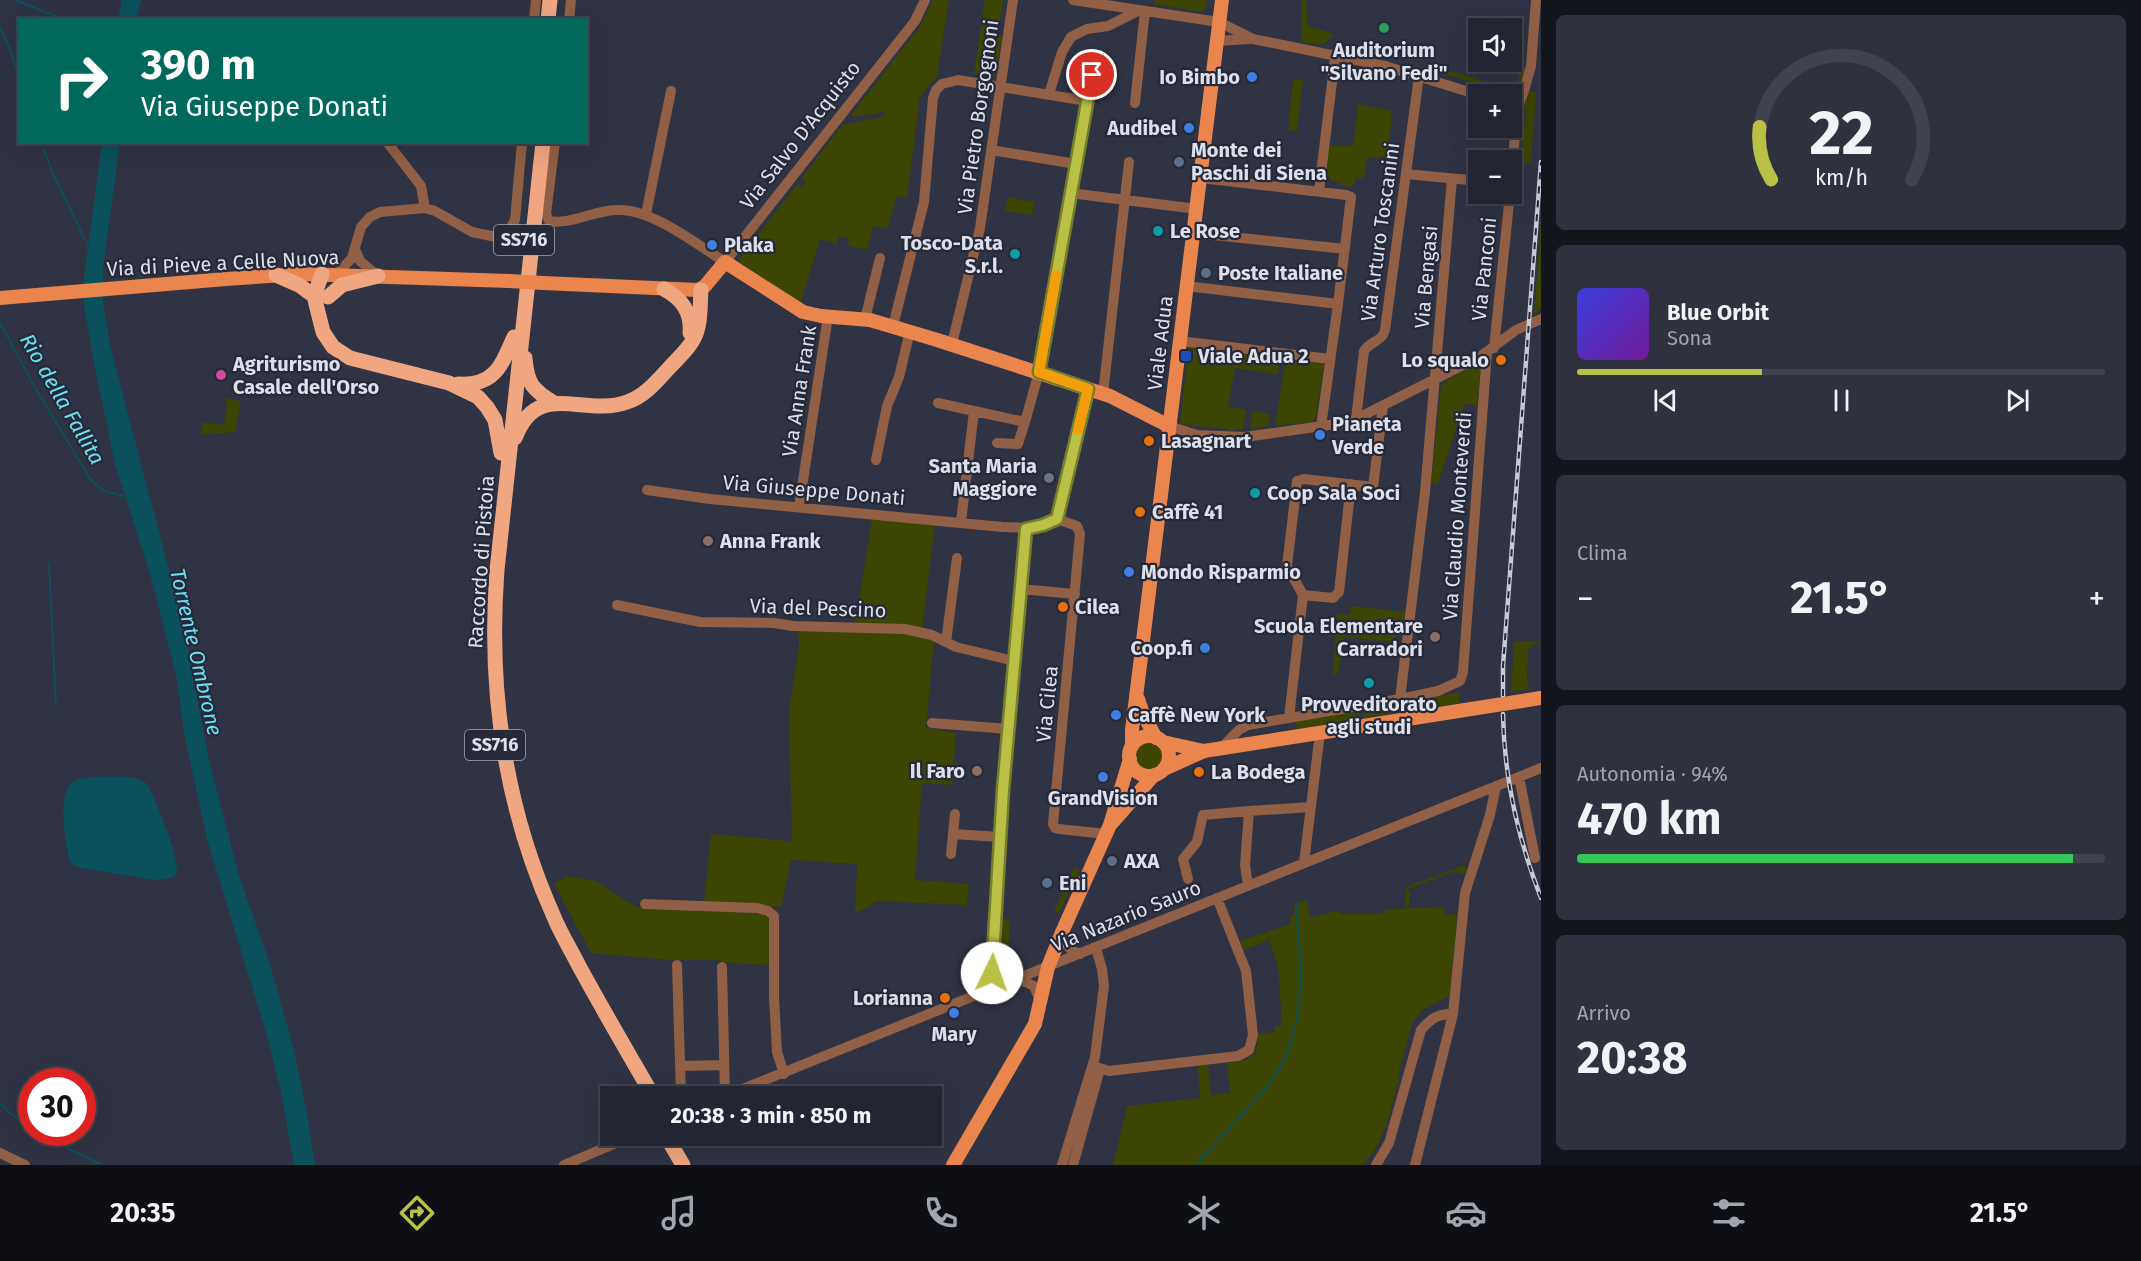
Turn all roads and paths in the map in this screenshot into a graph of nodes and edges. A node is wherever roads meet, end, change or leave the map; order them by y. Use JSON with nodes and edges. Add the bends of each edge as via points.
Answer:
{"nodes":[{"id":1,"x":536,"y":0,"type":"edge"},
{"id":2,"x":550,"y":0,"type":"edge"},
{"id":3,"x":558,"y":0,"type":"edge"},
{"id":4,"x":571,"y":0,"type":"edge"},
{"id":5,"x":925,"y":0,"type":"edge"},
{"id":6,"x":1013,"y":0,"type":"edge"},
{"id":7,"x":1222,"y":0,"type":"edge"},
{"id":8,"x":1536,"y":0,"type":"edge"},
{"id":9,"x":1081,"y":1,"type":"edge"},
{"id":10,"x":1142,"y":7,"type":"edge"},
{"id":11,"x":534,"y":18,"type":"edge"},
{"id":12,"x":548,"y":18,"type":"edge"},
{"id":13,"x":556,"y":18,"type":"edge"},
{"id":14,"x":569,"y":18,"type":"edge"},
{"id":15,"x":1219,"y":22,"type":"junction"},
{"id":16,"x":1253,"y":39,"type":"junction"},
{"id":17,"x":1217,"y":41,"type":"junction"},
{"id":18,"x":1335,"y":57,"type":"junction"},
{"id":19,"x":1092,"y":75,"type":"dead end"},
{"id":20,"x":1419,"y":76,"type":"junction"},
{"id":21,"x":1000,"y":86,"type":"junction"},
{"id":22,"x":671,"y":91,"type":"dead end"},
{"id":23,"x":1468,"y":92,"type":"edge"},
{"id":24,"x":1049,"y":94,"type":"junction"},
{"id":25,"x":1522,"y":94,"type":"edge"},
{"id":26,"x":1088,"y":101,"type":"junction"},
{"id":27,"x":1135,"y":103,"type":"dead end"},
{"id":28,"x":389,"y":144,"type":"edge"},
{"id":29,"x":522,"y":144,"type":"edge"},
{"id":30,"x":535,"y":144,"type":"edge"},
{"id":31,"x":543,"y":144,"type":"edge"},
{"id":32,"x":555,"y":144,"type":"edge"},
{"id":33,"x":991,"y":150,"type":"junction"},
{"id":34,"x":1129,"y":162,"type":"dead end"},
{"id":35,"x":1076,"y":164,"type":"junction"},
{"id":36,"x":1407,"y":174,"type":"junction"},
{"id":37,"x":1200,"y":178,"type":"junction"},
{"id":38,"x":1452,"y":178,"type":"junction"},
{"id":39,"x":1468,"y":180,"type":"edge"},
{"id":40,"x":1320,"y":191,"type":"junction"},
{"id":41,"x":1070,"y":193,"type":"junction"},
{"id":42,"x":1125,"y":200,"type":"junction"},
{"id":43,"x":1509,"y":204,"type":"edge"},
{"id":44,"x":425,"y":208,"type":"junction"},
{"id":45,"x":1197,"y":209,"type":"junction"},
{"id":46,"x":646,"y":214,"type":"junction"},
{"id":47,"x":1194,"y":233,"type":"junction"},
{"id":48,"x":1345,"y":249,"type":"junction"},
{"id":49,"x":356,"y":250,"type":"junction"},
{"id":50,"x":880,"y":258,"type":"dead end"},
{"id":51,"x":725,"y":262,"type":"junction"},
{"id":52,"x":329,"y":274,"type":"junction"},
{"id":53,"x":276,"y":275,"type":"junction"},
{"id":54,"x":378,"y":276,"type":"junction"},
{"id":55,"x":1186,"y":286,"type":"junction"},
{"id":56,"x":664,"y":289,"type":"junction"},
{"id":57,"x":697,"y":290,"type":"junction"},
{"id":58,"x":321,"y":296,"type":"junction"},
{"id":59,"x":0,"y":298,"type":"edge"},
{"id":60,"x":1338,"y":304,"type":"junction"},
{"id":61,"x":686,"y":307,"type":"junction"},
{"id":62,"x":828,"y":316,"type":"junction"},
{"id":63,"x":865,"y":319,"type":"junction"},
{"id":64,"x":1541,"y":320,"type":"edge"},
{"id":65,"x":1496,"y":325,"type":"junction"},
{"id":66,"x":893,"y":326,"type":"junction"},
{"id":67,"x":910,"y":331,"type":"junction"},
{"id":68,"x":518,"y":336,"type":"junction"},
{"id":69,"x":1507,"y":336,"type":"junction"},
{"id":70,"x":1180,"y":341,"type":"junction"},
{"id":71,"x":952,"y":344,"type":"junction"},
{"id":72,"x":688,"y":345,"type":"junction"},
{"id":73,"x":1491,"y":350,"type":"junction"},
{"id":74,"x":1330,"y":359,"type":"junction"},
{"id":75,"x":1039,"y":372,"type":"junction"},
{"id":76,"x":1436,"y":379,"type":"junction"},
{"id":77,"x":449,"y":383,"type":"junction"},
{"id":78,"x":1088,"y":389,"type":"junction"},
{"id":79,"x":1102,"y":394,"type":"junction"},
{"id":80,"x":554,"y":403,"type":"junction"},
{"id":81,"x":938,"y":403,"type":"dead end"},
{"id":82,"x":1383,"y":406,"type":"junction"},
{"id":83,"x":974,"y":411,"type":"junction"},
{"id":84,"x":1356,"y":419,"type":"junction"},
{"id":85,"x":1025,"y":422,"type":"junction"},
{"id":86,"x":1169,"y":426,"type":"junction"},
{"id":87,"x":1321,"y":427,"type":"junction"},
{"id":88,"x":998,"y":443,"type":"dead end"},
{"id":89,"x":506,"y":451,"type":"junction"},
{"id":90,"x":876,"y":460,"type":"dead end"},
{"id":91,"x":1351,"y":484,"type":"junction"},
{"id":92,"x":647,"y":490,"type":"dead end"},
{"id":93,"x":799,"y":507,"type":"junction"},
{"id":94,"x":1057,"y":519,"type":"junction"},
{"id":95,"x":961,"y":522,"type":"junction"},
{"id":96,"x":1026,"y":529,"type":"junction"},
{"id":97,"x":957,"y":558,"type":"dead end"},
{"id":98,"x":1020,"y":589,"type":"junction"},
{"id":99,"x":1075,"y":594,"type":"junction"},
{"id":100,"x":1304,"y":595,"type":"junction"},
{"id":101,"x":617,"y":605,"type":"dead end"},
{"id":102,"x":946,"y":642,"type":"junction"},
{"id":103,"x":1014,"y":661,"type":"junction"},
{"id":104,"x":1137,"y":692,"type":"junction"},
{"id":105,"x":1541,"y":698,"type":"edge"},
{"id":106,"x":1400,"y":699,"type":"junction"},
{"id":107,"x":1289,"y":718,"type":"junction"},
{"id":108,"x":932,"y":723,"type":"dead end"},
{"id":109,"x":1257,"y":726,"type":"junction"},
{"id":110,"x":1008,"y":729,"type":"junction"},
{"id":111,"x":1320,"y":733,"type":"junction"},
{"id":112,"x":1159,"y":740,"type":"junction"},
{"id":113,"x":1264,"y":741,"type":"junction"},
{"id":114,"x":1239,"y":745,"type":"junction"},
{"id":115,"x":1220,"y":748,"type":"junction"},
{"id":116,"x":1204,"y":752,"type":"junction"},
{"id":117,"x":1131,"y":753,"type":"junction"},
{"id":118,"x":1541,"y":768,"type":"edge"},
{"id":119,"x":1159,"y":772,"type":"junction"},
{"id":120,"x":1519,"y":777,"type":"junction"},
{"id":121,"x":1496,"y":786,"type":"junction"},
{"id":122,"x":1311,"y":807,"type":"junction"},
{"id":123,"x":1249,"y":811,"type":"junction"},
{"id":124,"x":955,"y":814,"type":"dead end"},
{"id":125,"x":1108,"y":829,"type":"junction"},
{"id":126,"x":953,"y":834,"type":"junction"},
{"id":127,"x":1000,"y":837,"type":"junction"},
{"id":128,"x":951,"y":854,"type":"dead end"},
{"id":129,"x":1535,"y":858,"type":"dead end"},
{"id":130,"x":1304,"y":863,"type":"junction"},
{"id":131,"x":1188,"y":879,"type":"dead end"},
{"id":132,"x":1248,"y":885,"type":"junction"},
{"id":133,"x":1217,"y":898,"type":"junction"},
{"id":134,"x":645,"y":904,"type":"dead end"},
{"id":135,"x":1063,"y":930,"type":"junction"},
{"id":136,"x":1096,"y":948,"type":"junction"},
{"id":137,"x":1080,"y":954,"type":"junction"},
{"id":138,"x":677,"y":965,"type":"dead end"},
{"id":139,"x":722,"y":967,"type":"dead end"},
{"id":140,"x":1048,"y":968,"type":"junction"},
{"id":141,"x":1019,"y":979,"type":"junction"},
{"id":142,"x":991,"y":990,"type":"junction"},
{"id":143,"x":1041,"y":1002,"type":"junction"},
{"id":144,"x":1453,"y":1014,"type":"junction"},
{"id":145,"x":724,"y":1065,"type":"junction"},
{"id":146,"x":680,"y":1066,"type":"junction"},
{"id":147,"x":1097,"y":1068,"type":"junction"},
{"id":148,"x":784,"y":1074,"type":"junction"},
{"id":149,"x":638,"y":1086,"type":"edge"},
{"id":150,"x":647,"y":1086,"type":"edge"},
{"id":151,"x":681,"y":1086,"type":"edge"},
{"id":152,"x":725,"y":1086,"type":"edge"},
{"id":153,"x":752,"y":1086,"type":"edge"},
{"id":154,"x":609,"y":1146,"type":"edge"},
{"id":155,"x":672,"y":1146,"type":"edge"},
{"id":156,"x":682,"y":1146,"type":"edge"},
{"id":157,"x":0,"y":1153,"type":"edge"},
{"id":158,"x":25,"y":1165,"type":"edge"},
{"id":159,"x":564,"y":1165,"type":"edge"},
{"id":160,"x":683,"y":1165,"type":"edge"},
{"id":161,"x":692,"y":1165,"type":"edge"},
{"id":162,"x":953,"y":1165,"type":"edge"},
{"id":163,"x":1062,"y":1165,"type":"edge"},
{"id":164,"x":1073,"y":1165,"type":"edge"},
{"id":165,"x":1376,"y":1165,"type":"edge"},
{"id":166,"x":1415,"y":1165,"type":"edge"}],
"edges":[{"from":1,"to":11,"type":"street"},
{"from":2,"to":12,"type":"highway"},
{"from":3,"to":13,"type":"highway"},
{"from":4,"to":14,"type":"street"},
{"from":5,"to":51,"type":"street","name":"Via Salvo D'Acquisto","via":[[915,21]]},
{"from":6,"to":21,"type":"street","name":"Via Pietro Borgognoni"},
{"from":7,"to":15,"type":"main road","name":"Viale Adua"},
{"from":8,"to":25,"type":"street","via":[[1531,66]]},
{"from":9,"to":10,"type":"street"},
{"from":10,"to":15,"type":"street"},
{"from":10,"to":24,"type":"street","via":[[1108,26],[1087,28],[1071,37]]},
{"from":10,"to":27,"type":"street"},
{"from":15,"to":16,"type":"street"},
{"from":15,"to":17,"type":"main road","name":"Viale Adua"},
{"from":16,"to":17,"type":"street"},
{"from":16,"to":18,"type":"street"},
{"from":17,"to":37,"type":"main road","name":"Viale Adua"},
{"from":18,"to":20,"type":"street"},
{"from":18,"to":40,"type":"street"},
{"from":19,"to":26,"type":"street"},
{"from":20,"to":23,"type":"street"},
{"from":20,"to":36,"type":"street","name":"Via Arturo Toscanini"},
{"from":21,"to":24,"type":"street"},
{"from":21,"to":33,"type":"street","name":"Via Pietro Borgognoni"},
{"from":21,"to":66,"type":"street","via":[[952,80],[936,90],[924,202]]},
{"from":22,"to":46,"type":"street"},
{"from":24,"to":26,"type":"street"},
{"from":26,"to":35,"type":"street"},
{"from":28,"to":44,"type":"street","via":[[421,186]]},
{"from":29,"to":44,"type":"street","via":[[515,219],[506,234],[472,232]]},
{"from":30,"to":68,"type":"highway","name":"Raccordo di Pistoia","number":"SS716"},
{"from":31,"to":68,"type":"highway","name":"Raccordo di Pistoia","number":"SS716"},
{"from":32,"to":46,"type":"street","via":[[546,216],[549,221],[617,210]]},
{"from":33,"to":35,"type":"street"},
{"from":33,"to":71,"type":"street","name":"Via Pietro Borgognoni","via":[[978,238]]},
{"from":34,"to":42,"type":"street"},
{"from":35,"to":41,"type":"street"},
{"from":36,"to":38,"type":"street"},
{"from":36,"to":84,"type":"street","name":"Via Arturo Toscanini","via":[[1385,332],[1364,351]]},
{"from":37,"to":40,"type":"street"},
{"from":37,"to":45,"type":"main road","name":"Viale Adua"},
{"from":38,"to":39,"type":"street"},
{"from":38,"to":76,"type":"street","name":"Via Bengasi"},
{"from":40,"to":48,"type":"street","via":[[1351,197]]},
{"from":41,"to":42,"type":"street"},
{"from":41,"to":75,"type":"street"},
{"from":42,"to":45,"type":"street"},
{"from":42,"to":79,"type":"street"},
{"from":43,"to":65,"type":"street","name":"Via Panconi"},
{"from":44,"to":49,"type":"street","via":[[375,214],[361,228]]},
{"from":45,"to":47,"type":"main road","name":"Viale Adua"},
{"from":46,"to":51,"type":"street"},
{"from":47,"to":48,"type":"street"},
{"from":47,"to":55,"type":"main road","name":"Viale Adua"},
{"from":48,"to":60,"type":"street"},
{"from":49,"to":52,"type":"street","via":[[351,261]]},
{"from":49,"to":54,"type":"street","via":[[360,261]]},
{"from":50,"to":63,"type":"street"},
{"from":51,"to":57,"type":"main road","name":"Via Salvo D'Acquisto"},
{"from":51,"to":62,"type":"main road","via":[[794,307]]},
{"from":52,"to":53,"type":"main road","name":"Via di Pieve a Celle Nuova"},
{"from":52,"to":54,"type":"main road","name":"Via di Pieve a Celle Nuova"},
{"from":52,"to":58,"type":"highway"},
{"from":53,"to":58,"type":"highway"},
{"from":53,"to":59,"type":"main road","name":"Via di Pieve a Celle Nuova"},
{"from":54,"to":56,"type":"main road","name":"Via di Pieve a Celle Nuova","bridge":true},
{"from":54,"to":58,"type":"highway","via":[[342,285]]},
{"from":55,"to":60,"type":"street"},
{"from":55,"to":70,"type":"main road","name":"Viale Adua"},
{"from":56,"to":57,"type":"main road","name":"Via di Pieve a Celle Nuova"},
{"from":56,"to":61,"type":"highway"},
{"from":57,"to":61,"type":"highway","via":[[688,298]]},
{"from":57,"to":72,"type":"highway","via":[[698,329]]},
{"from":58,"to":77,"type":"highway","via":[[322,326],[328,343],[343,355]]},
{"from":60,"to":74,"type":"street"},
{"from":61,"to":72,"type":"highway","via":[[691,326]]},
{"from":62,"to":63,"type":"main road"},
{"from":62,"to":93,"type":"street","name":"Via Anna Frank"},
{"from":63,"to":66,"type":"main road"},
{"from":64,"to":69,"type":"street"},
{"from":65,"to":69,"type":"street"},
{"from":65,"to":73,"type":"street","name":"Via Panconi"},
{"from":66,"to":67,"type":"main road"},
{"from":67,"to":71,"type":"main road"},
{"from":67,"to":90,"type":"street","via":[[887,406]]},
{"from":68,"to":77,"type":"highway","via":[[491,377],[474,384]]},
{"from":68,"to":80,"type":"highway","via":[[529,380]]},
{"from":68,"to":89,"type":"highway","name":"Raccordo di Pistoia","number":"SS716"},
{"from":69,"to":73,"type":"street"},
{"from":70,"to":74,"type":"street"},
{"from":70,"to":86,"type":"main road","name":"Viale Adua"},
{"from":71,"to":75,"type":"main road"},
{"from":72,"to":80,"type":"highway","via":[[653,386],[636,399],[602,407]]},
{"from":73,"to":76,"type":"street"},
{"from":73,"to":106,"type":"street","name":"Via Claudio Monteverdi","via":[[1463,672],[1460,681],[1438,691]]},
{"from":74,"to":87,"type":"street"},
{"from":75,"to":78,"type":"main road"},
{"from":75,"to":85,"type":"street"},
{"from":76,"to":82,"type":"street"},
{"from":76,"to":106,"type":"street","name":"Via Bengasi"},
{"from":77,"to":89,"type":"highway","via":[[478,397],[487,407]]},
{"from":78,"to":79,"type":"main road"},
{"from":78,"to":94,"type":"street"},
{"from":79,"to":86,"type":"main road"},
{"from":80,"to":89,"type":"highway","via":[[527,416]]},
{"from":81,"to":83,"type":"street"},
{"from":82,"to":84,"type":"street"},
{"from":82,"to":91,"type":"street","via":[[1373,487]]},
{"from":83,"to":85,"type":"street"},
{"from":83,"to":95,"type":"street"},
{"from":84,"to":87,"type":"street"},
{"from":85,"to":88,"type":"street","via":[[1018,444]]},
{"from":86,"to":87,"type":"street","via":[[1197,435],[1224,437]]},
{"from":86,"to":104,"type":"main road","name":"Viale Adua"},
{"from":89,"to":149,"type":"highway","name":"Raccordo di Pistoia","number":"SS716","via":[[487,592],[486,641],[490,712],[500,777],[518,846],[548,924]]},
{"from":89,"to":150,"type":"highway","name":"Raccordo di Pistoia","number":"SS716","via":[[494,624],[498,713],[508,774],[526,843],[555,920]]},
{"from":91,"to":100,"type":"street","via":[[1339,592],[1333,598]]},
{"from":91,"to":100,"type":"street","via":[[1296,480],[1287,569]]},
{"from":92,"to":93,"type":"street","name":"Via Giuseppe Donati"},
{"from":93,"to":95,"type":"street","name":"Via Giuseppe Donati"},
{"from":94,"to":96,"type":"street","name":"Via Giuseppe Donati"},
{"from":94,"to":99,"type":"street","name":"Via Cilea","via":[[1075,525],[1080,531]]},
{"from":95,"to":96,"type":"street","name":"Via Giuseppe Donati"},
{"from":96,"to":98,"type":"street"},
{"from":97,"to":102,"type":"street"},
{"from":98,"to":99,"type":"street"},
{"from":98,"to":103,"type":"street"},
{"from":99,"to":125,"type":"street","name":"Via Cilea","via":[[1053,824],[1059,830]]},
{"from":100,"to":107,"type":"street"},
{"from":101,"to":102,"type":"street","name":"Via del Pescino","via":[[700,622],[885,628],[923,632]]},
{"from":102,"to":103,"type":"street","name":"Via del Pescino"},
{"from":103,"to":110,"type":"street"},
{"from":104,"to":112,"type":"main road","name":"Viale Adua","via":[[1143,714]]},
{"from":104,"to":117,"type":"main road","name":"Viale Adua"},
{"from":105,"to":111,"type":"main road","bridge":true},
{"from":106,"to":107,"type":"street"},
{"from":107,"to":109,"type":"street"},
{"from":108,"to":110,"type":"street"},
{"from":109,"to":113,"type":"street","via":[[1254,738]]},
{"from":109,"to":114,"type":"street"},
{"from":109,"to":115,"type":"street","via":[[1242,728]]},
{"from":110,"to":127,"type":"street"},
{"from":111,"to":113,"type":"main road"},
{"from":111,"to":122,"type":"street"},
{"from":112,"to":116,"type":"main road"},
{"from":112,"to":117,"type":"main road","via":[[1142,737]]},
{"from":112,"to":119,"type":"main road","via":[[1169,755]]},
{"from":113,"to":114,"type":"main road"},
{"from":114,"to":115,"type":"main road"},
{"from":115,"to":116,"type":"main road"},
{"from":116,"to":119,"type":"main road"},
{"from":117,"to":119,"type":"main road","via":[[1133,767],[1139,773]]},
{"from":117,"to":125,"type":"main road","name":"Viale Adua"},
{"from":118,"to":120,"type":"street","name":"Via Nazario Sauro"},
{"from":119,"to":125,"type":"main road"},
{"from":120,"to":121,"type":"street","name":"Via Nazario Sauro"},
{"from":120,"to":129,"type":"street"},
{"from":121,"to":130,"type":"street","name":"Via Nazario Sauro"},
{"from":121,"to":144,"type":"street","via":[[1465,897]]},
{"from":122,"to":123,"type":"street"},
{"from":122,"to":130,"type":"street"},
{"from":123,"to":131,"type":"street","via":[[1203,815],[1196,844],[1183,859]]},
{"from":123,"to":132,"type":"street","via":[[1245,865]]},
{"from":124,"to":126,"type":"street"},
{"from":125,"to":135,"type":"main road"},
{"from":126,"to":127,"type":"street"},
{"from":126,"to":128,"type":"street"},
{"from":127,"to":142,"type":"street"},
{"from":130,"to":132,"type":"street","name":"Via Nazario Sauro"},
{"from":132,"to":133,"type":"street","name":"Via Nazario Sauro"},
{"from":133,"to":136,"type":"street","name":"Via Nazario Sauro"},
{"from":133,"to":147,"type":"street","via":[[1246,971],[1253,1035],[1249,1050],[1238,1056],[1109,1071]]},
{"from":134,"to":148,"type":"street","via":[[757,908],[774,916],[777,1052]]},
{"from":135,"to":137,"type":"street","via":[[1067,946]]},
{"from":135,"to":140,"type":"main road"},
{"from":136,"to":137,"type":"street","name":"Via Nazario Sauro"},
{"from":136,"to":147,"type":"street","via":[[1104,986]]},
{"from":137,"to":140,"type":"street","name":"Via Nazario Sauro"},
{"from":138,"to":146,"type":"street"},
{"from":139,"to":145,"type":"street"},
{"from":140,"to":141,"type":"street","name":"Via Nazario Sauro"},
{"from":140,"to":143,"type":"main road"},
{"from":141,"to":142,"type":"street","name":"Via Nazario Sauro"},
{"from":141,"to":143,"type":"street","via":[[1034,986]]},
{"from":142,"to":148,"type":"street","name":"Via Nazario Sauro"},
{"from":143,"to":162,"type":"main road","via":[[1032,1029]]},
{"from":144,"to":165,"type":"street","via":[[1435,1017],[1421,1030],[1389,1143]]},
{"from":144,"to":166,"type":"street"},
{"from":145,"to":146,"type":"street"},
{"from":145,"to":152,"type":"street"},
{"from":146,"to":151,"type":"street"},
{"from":147,"to":163,"type":"street"},
{"from":147,"to":164,"type":"street"},
{"from":148,"to":153,"type":"street","name":"Via Nazario Sauro"},
{"from":154,"to":159,"type":"street"},
{"from":155,"to":160,"type":"highway"},
{"from":156,"to":161,"type":"highway"},
{"from":157,"to":158,"type":"street"}]}
